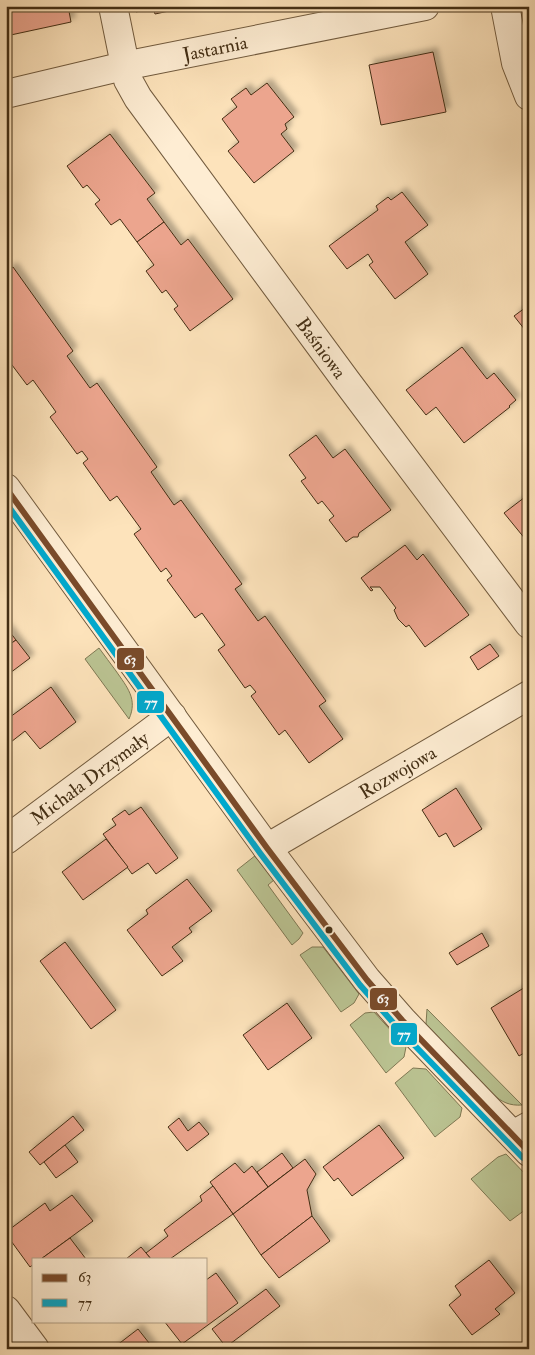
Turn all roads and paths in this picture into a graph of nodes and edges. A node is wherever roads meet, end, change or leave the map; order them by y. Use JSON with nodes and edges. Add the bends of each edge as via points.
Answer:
{"nodes":[{"id":1,"x":113,"y":6,"type":"edge"},
{"id":2,"x":425,"y":6,"type":"edge"},
{"id":3,"x":504,"y":6,"type":"edge"},
{"id":4,"x":124,"y":66,"type":"junction"},
{"id":5,"x":6,"y":94,"type":"edge"},
{"id":6,"x":529,"y":96,"type":"edge"},
{"id":7,"x":6,"y":488,"type":"edge"},
{"id":8,"x":529,"y":624,"type":"edge"},
{"id":9,"x":529,"y":695,"type":"edge"},
{"id":10,"x":172,"y":716,"type":"junction"},
{"id":11,"x":6,"y":840,"type":"edge"},
{"id":12,"x":267,"y":848,"type":"junction"},
{"id":13,"x":524,"y":1138,"type":"edge"},
{"id":14,"x":8,"y":1315,"type":"edge"},
{"id":15,"x":35,"y":1349,"type":"edge"}],
"edges":[{"from":1,"to":4,"type":"street","name":"Baśniowa"},
{"from":2,"to":4,"type":"street","name":"Jastarnia"},
{"from":3,"to":6,"type":"street","via":[[516,63]]},
{"from":4,"to":5,"type":"street","name":"Jastarnia"},
{"from":4,"to":8,"type":"street","name":"Baśniowa","via":[[138,98]]},
{"from":7,"to":10,"type":"street"},
{"from":9,"to":12,"type":"street","name":"Rozwojowa"},
{"from":10,"to":11,"type":"street","name":"Michała Drzymały"},
{"from":10,"to":12,"type":"street"},
{"from":12,"to":13,"type":"street","via":[[366,980],[402,1020]]},
{"from":14,"to":15,"type":"street"}]}
